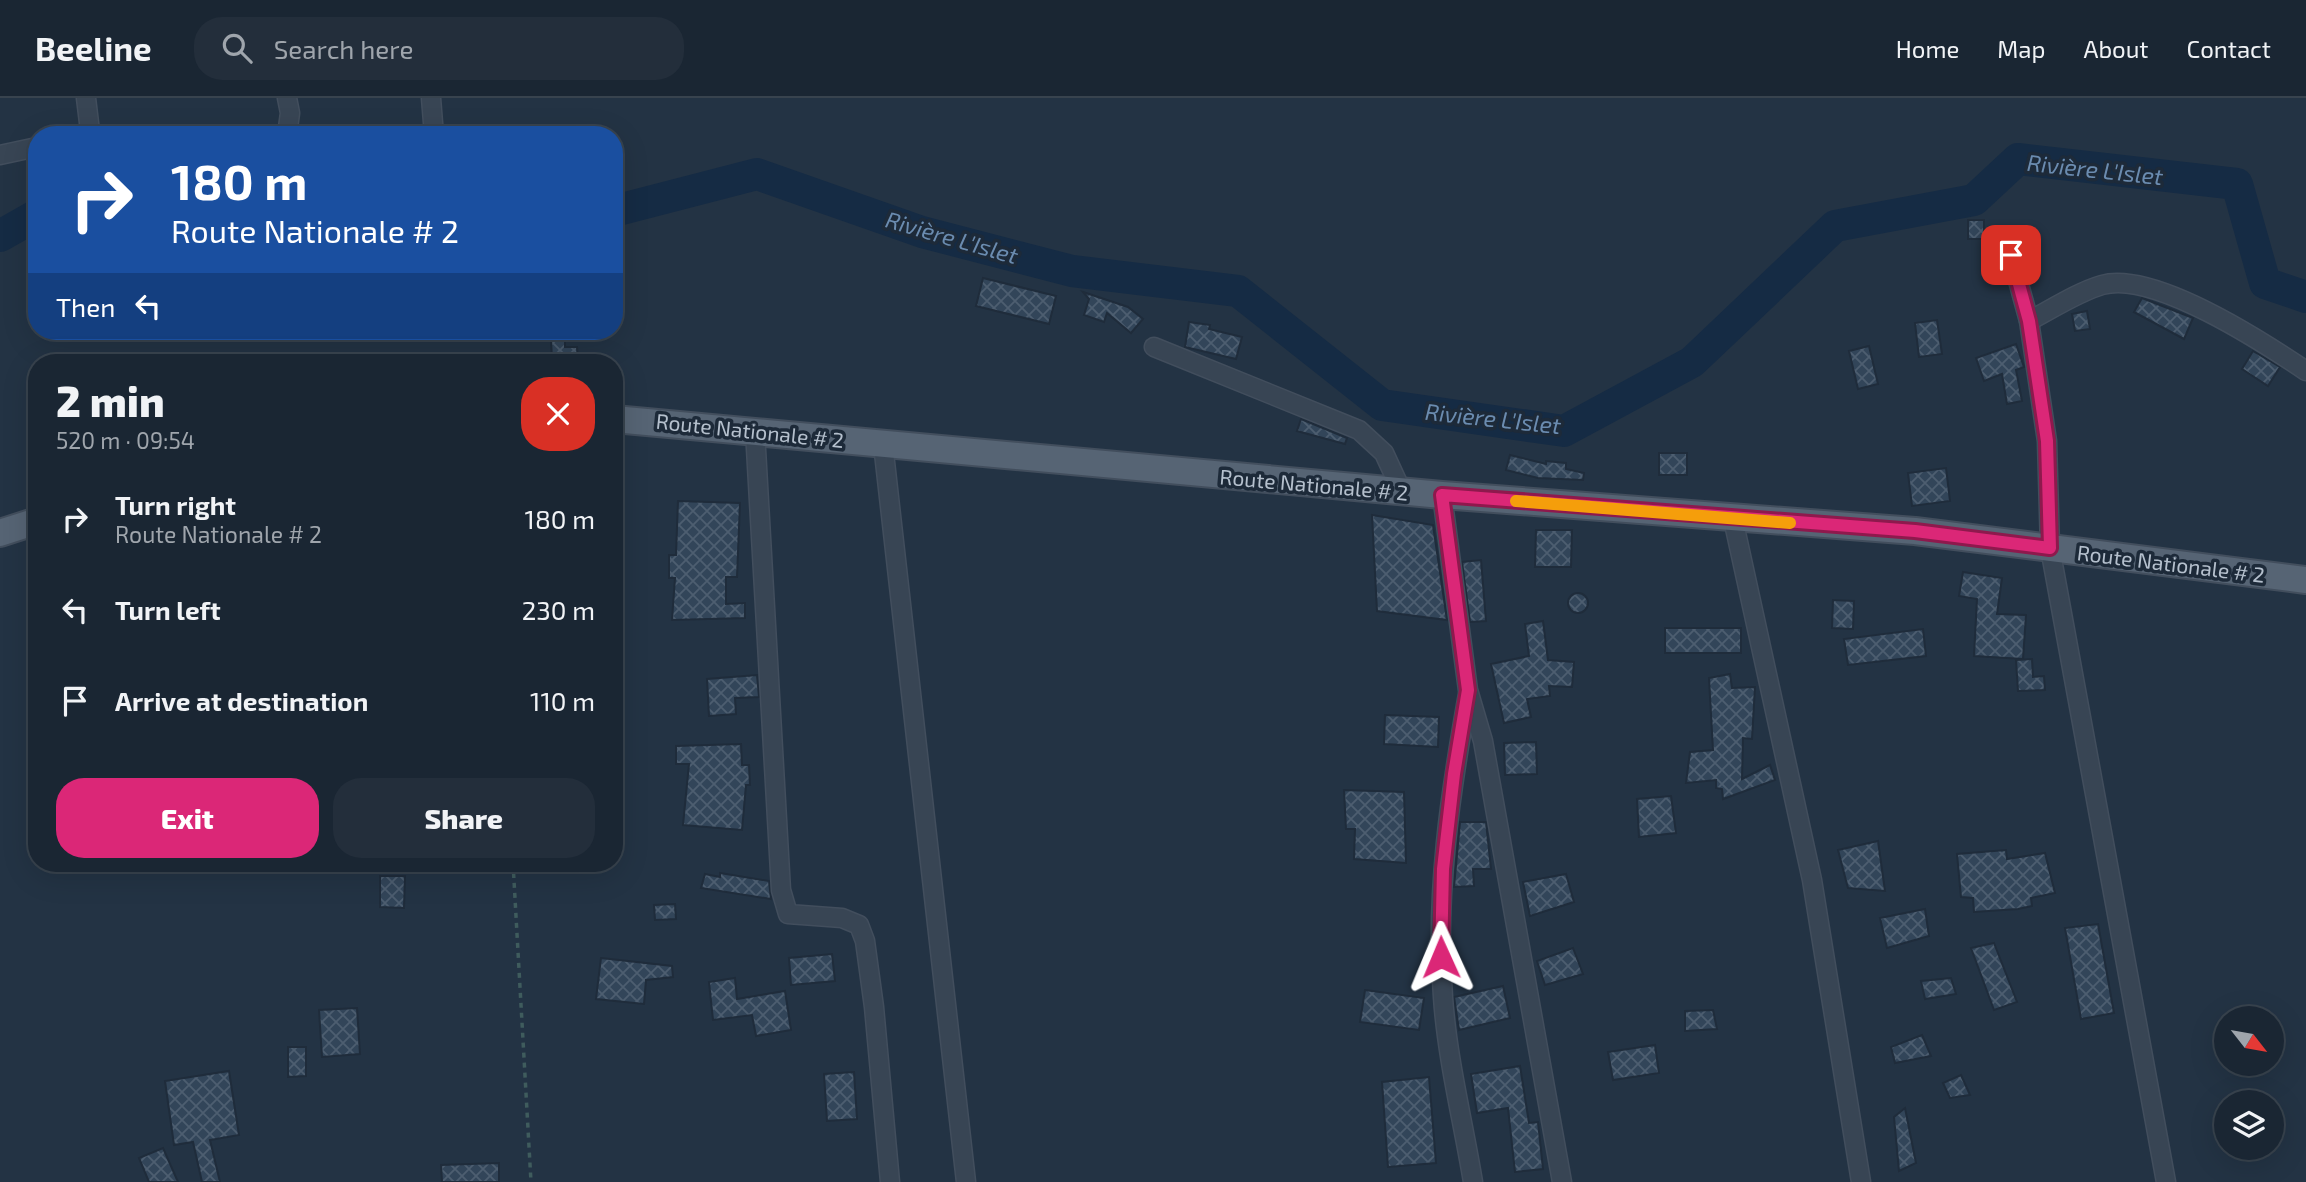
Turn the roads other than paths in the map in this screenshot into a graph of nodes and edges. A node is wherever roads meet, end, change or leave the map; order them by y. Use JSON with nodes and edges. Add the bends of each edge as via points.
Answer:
{"nodes":[{"id":1,"x":86,"y":98,"type":"edge"},
{"id":2,"x":287,"y":98,"type":"edge"},
{"id":3,"x":431,"y":98,"type":"edge"},
{"id":4,"x":89,"y":126,"type":"edge"},
{"id":5,"x":288,"y":126,"type":"edge"},
{"id":6,"x":433,"y":126,"type":"edge"},
{"id":7,"x":28,"y":149,"type":"edge"},
{"id":8,"x":0,"y":155,"type":"edge"},
{"id":9,"x":2011,"y":255,"type":"dead end"},
{"id":10,"x":2029,"y":321,"type":"junction"},
{"id":11,"x":1154,"y":347,"type":"dead end"},
{"id":12,"x":2306,"y":371,"type":"edge"},
{"id":13,"x":623,"y":420,"type":"edge"},
{"id":14,"x":755,"y":431,"type":"junction"},
{"id":15,"x":883,"y":444,"type":"junction"},
{"id":16,"x":1402,"y":492,"type":"junction"},
{"id":17,"x":1442,"y":495,"type":"junction"},
{"id":18,"x":1733,"y":519,"type":"junction"},
{"id":19,"x":28,"y":524,"type":"edge"},
{"id":20,"x":0,"y":533,"type":"edge"},
{"id":21,"x":2050,"y":548,"type":"junction"},
{"id":22,"x":2306,"y":580,"type":"edge"},
{"id":23,"x":1468,"y":690,"type":"junction"},
{"id":24,"x":890,"y":1182,"type":"edge"},
{"id":25,"x":966,"y":1182,"type":"edge"},
{"id":26,"x":1473,"y":1182,"type":"edge"},
{"id":27,"x":1562,"y":1182,"type":"edge"},
{"id":28,"x":1861,"y":1182,"type":"edge"},
{"id":29,"x":2166,"y":1182,"type":"edge"}],
"edges":[{"from":1,"to":4,"type":"street"},
{"from":2,"to":5,"type":"street"},
{"from":3,"to":6,"type":"street"},
{"from":7,"to":8,"type":"street"},
{"from":9,"to":10,"type":"street"},
{"from":10,"to":12,"type":"street","via":[[2102,285],[2136,283],[2243,329]]},
{"from":10,"to":21,"type":"street","via":[[2047,441]]},
{"from":11,"to":16,"type":"street","via":[[1359,430],[1384,453]]},
{"from":13,"to":14,"type":"main road","name":"Route Nationale # 2"},
{"from":14,"to":15,"type":"main road","name":"Route Nationale # 2"},
{"from":14,"to":24,"type":"street","via":[[781,890],[788,914],[842,918],[859,925],[874,1007]]},
{"from":15,"to":16,"type":"main road","name":"Route Nationale # 2"},
{"from":15,"to":25,"type":"street"},
{"from":16,"to":17,"type":"main road","name":"Route Nationale # 2"},
{"from":17,"to":18,"type":"main road","name":"Route Nationale # 2"},
{"from":17,"to":23,"type":"street"},
{"from":18,"to":21,"type":"main road","name":"Route Nationale # 2","via":[[1915,531]]},
{"from":18,"to":28,"type":"street","via":[[1812,880]]},
{"from":19,"to":20,"type":"main road"},
{"from":21,"to":22,"type":"main road","name":"Route Nationale # 2"},
{"from":21,"to":29,"type":"street"},
{"from":23,"to":26,"type":"street","via":[[1450,801],[1440,935],[1443,1000]]},
{"from":23,"to":27,"type":"street","via":[[1483,741]]}]}
